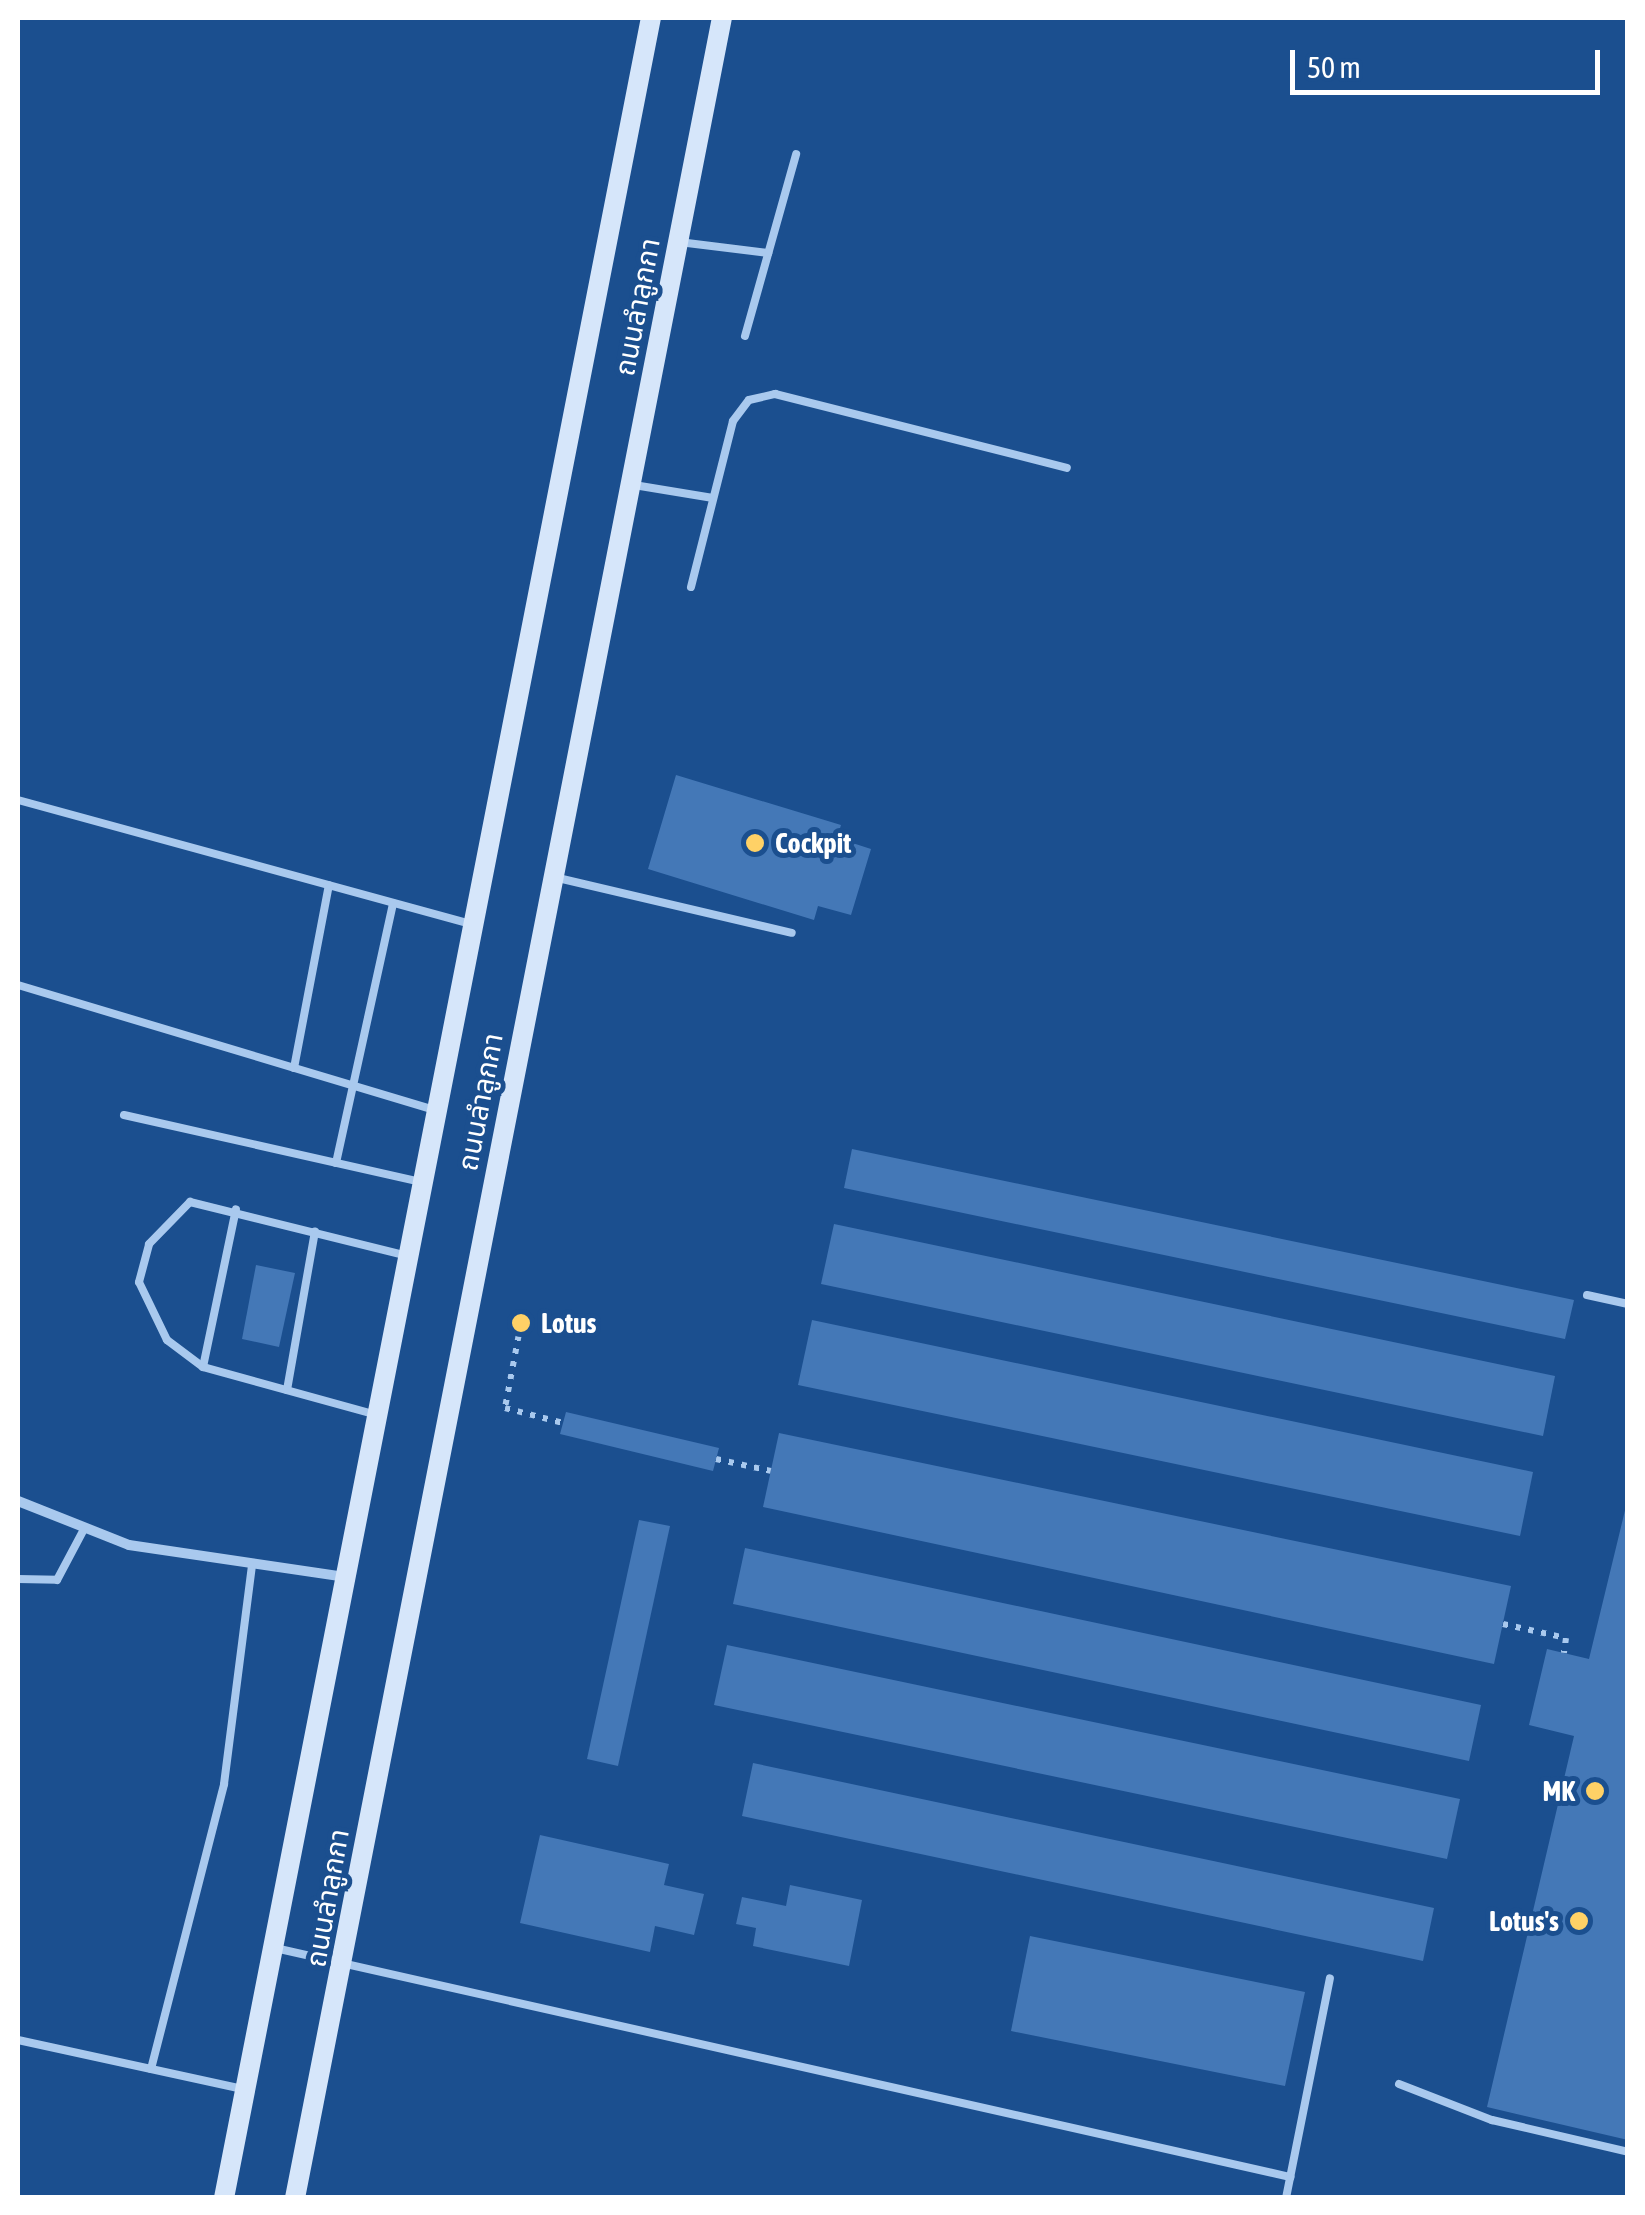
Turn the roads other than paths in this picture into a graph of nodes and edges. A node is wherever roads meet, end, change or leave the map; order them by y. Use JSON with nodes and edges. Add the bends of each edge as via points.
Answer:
{"nodes":[{"id":1,"x":651,"y":18,"type":"edge"},
{"id":2,"x":722,"y":18,"type":"edge"},
{"id":3,"x":796,"y":154,"type":"dead end"},
{"id":4,"x":678,"y":242,"type":"junction"},
{"id":5,"x":768,"y":253,"type":"junction"},
{"id":6,"x":745,"y":336,"type":"dead end"},
{"id":7,"x":1067,"y":468,"type":"dead end"},
{"id":8,"x":630,"y":485,"type":"junction"},
{"id":9,"x":713,"y":498,"type":"junction"},
{"id":10,"x":691,"y":586,"type":"dead end"},
{"id":11,"x":18,"y":800,"type":"edge"},
{"id":12,"x":552,"y":877,"type":"junction"},
{"id":13,"x":329,"y":886,"type":"junction"},
{"id":14,"x":393,"y":903,"type":"junction"},
{"id":15,"x":474,"y":925,"type":"junction"},
{"id":16,"x":792,"y":932,"type":"dead end"},
{"id":17,"x":18,"y":984,"type":"edge"},
{"id":18,"x":294,"y":1068,"type":"junction"},
{"id":19,"x":354,"y":1086,"type":"junction"},
{"id":20,"x":437,"y":1111,"type":"junction"},
{"id":21,"x":124,"y":1115,"type":"dead end"},
{"id":22,"x":336,"y":1163,"type":"junction"},
{"id":23,"x":423,"y":1182,"type":"junction"},
{"id":24,"x":236,"y":1209,"type":"junction"},
{"id":25,"x":315,"y":1231,"type":"junction"},
{"id":26,"x":408,"y":1256,"type":"junction"},
{"id":27,"x":1588,"y":1295,"type":"dead end"},
{"id":28,"x":1628,"y":1304,"type":"edge"},
{"id":29,"x":204,"y":1367,"type":"junction"},
{"id":30,"x":287,"y":1390,"type":"junction"},
{"id":31,"x":377,"y":1415,"type":"junction"},
{"id":32,"x":18,"y":1500,"type":"edge"},
{"id":33,"x":83,"y":1531,"type":"junction"},
{"id":34,"x":252,"y":1566,"type":"junction"},
{"id":35,"x":346,"y":1577,"type":"junction"},
{"id":36,"x":18,"y":1579,"type":"edge"},
{"id":37,"x":273,"y":1948,"type":"junction"},
{"id":38,"x":344,"y":1965,"type":"junction"},
{"id":39,"x":1330,"y":1978,"type":"dead end"},
{"id":40,"x":18,"y":2040,"type":"edge"},
{"id":41,"x":151,"y":2069,"type":"junction"},
{"id":42,"x":1399,"y":2084,"type":"dead end"},
{"id":43,"x":246,"y":2089,"type":"junction"},
{"id":44,"x":1628,"y":2152,"type":"edge"},
{"id":45,"x":1290,"y":2176,"type":"junction"},
{"id":46,"x":224,"y":2198,"type":"edge"},
{"id":47,"x":295,"y":2198,"type":"edge"},
{"id":48,"x":1286,"y":2198,"type":"edge"}],
"edges":[{"from":1,"to":15,"type":"main road","name":"ถนนลำลูกกา"},
{"from":2,"to":4,"type":"main road","name":"ถนนลำลูกกา"},
{"from":3,"to":5,"type":"lane"},
{"from":4,"to":5,"type":"lane"},
{"from":4,"to":8,"type":"main road","name":"ถนนลำลูกกา"},
{"from":5,"to":6,"type":"lane"},
{"from":7,"to":9,"type":"lane","via":[[775,394],[749,400],[733,421]]},
{"from":8,"to":9,"type":"lane"},
{"from":8,"to":12,"type":"main road","name":"ถนนลำลูกกา"},
{"from":9,"to":10,"type":"lane"},
{"from":11,"to":13,"type":"lane"},
{"from":12,"to":16,"type":"lane"},
{"from":12,"to":38,"type":"main road","name":"ถนนลำลูกกา"},
{"from":13,"to":14,"type":"lane"},
{"from":13,"to":18,"type":"lane"},
{"from":14,"to":15,"type":"lane"},
{"from":14,"to":19,"type":"lane"},
{"from":15,"to":20,"type":"main road","name":"ถนนลำลูกกา"},
{"from":17,"to":18,"type":"lane"},
{"from":18,"to":19,"type":"lane"},
{"from":19,"to":20,"type":"lane"},
{"from":19,"to":22,"type":"lane"},
{"from":20,"to":23,"type":"main road","name":"ถนนลำลูกกา"},
{"from":21,"to":22,"type":"lane"},
{"from":22,"to":23,"type":"lane"},
{"from":23,"to":26,"type":"main road","name":"ถนนลำลูกกา"},
{"from":24,"to":25,"type":"lane"},
{"from":24,"to":29,"type":"lane"},
{"from":24,"to":29,"type":"lane","via":[[190,1202],[169,1216],[139,1282],[168,1340]]},
{"from":25,"to":26,"type":"lane"},
{"from":25,"to":30,"type":"lane"},
{"from":26,"to":31,"type":"main road","name":"ถนนลำลูกกา"},
{"from":27,"to":28,"type":"lane"},
{"from":29,"to":30,"type":"lane"},
{"from":30,"to":31,"type":"lane"},
{"from":31,"to":35,"type":"main road","name":"ถนนลำลูกกา"},
{"from":32,"to":33,"type":"street"},
{"from":33,"to":34,"type":"street"},
{"from":33,"to":36,"type":"lane","via":[[57,1580]]},
{"from":34,"to":35,"type":"street"},
{"from":34,"to":41,"type":"lane","via":[[224,1784]]},
{"from":35,"to":37,"type":"main road","name":"ถนนลำลูกกา"},
{"from":37,"to":38,"type":"lane"},
{"from":37,"to":43,"type":"main road","name":"ถนนลำลูกกา"},
{"from":38,"to":45,"type":"lane"},
{"from":38,"to":47,"type":"main road","name":"ถนนลำลูกกา"},
{"from":39,"to":45,"type":"lane"},
{"from":40,"to":41,"type":"lane"},
{"from":41,"to":43,"type":"lane"},
{"from":42,"to":44,"type":"lane","via":[[1492,2120]]},
{"from":43,"to":46,"type":"main road","name":"ถนนลำลูกกา"},
{"from":45,"to":48,"type":"lane"}]}
